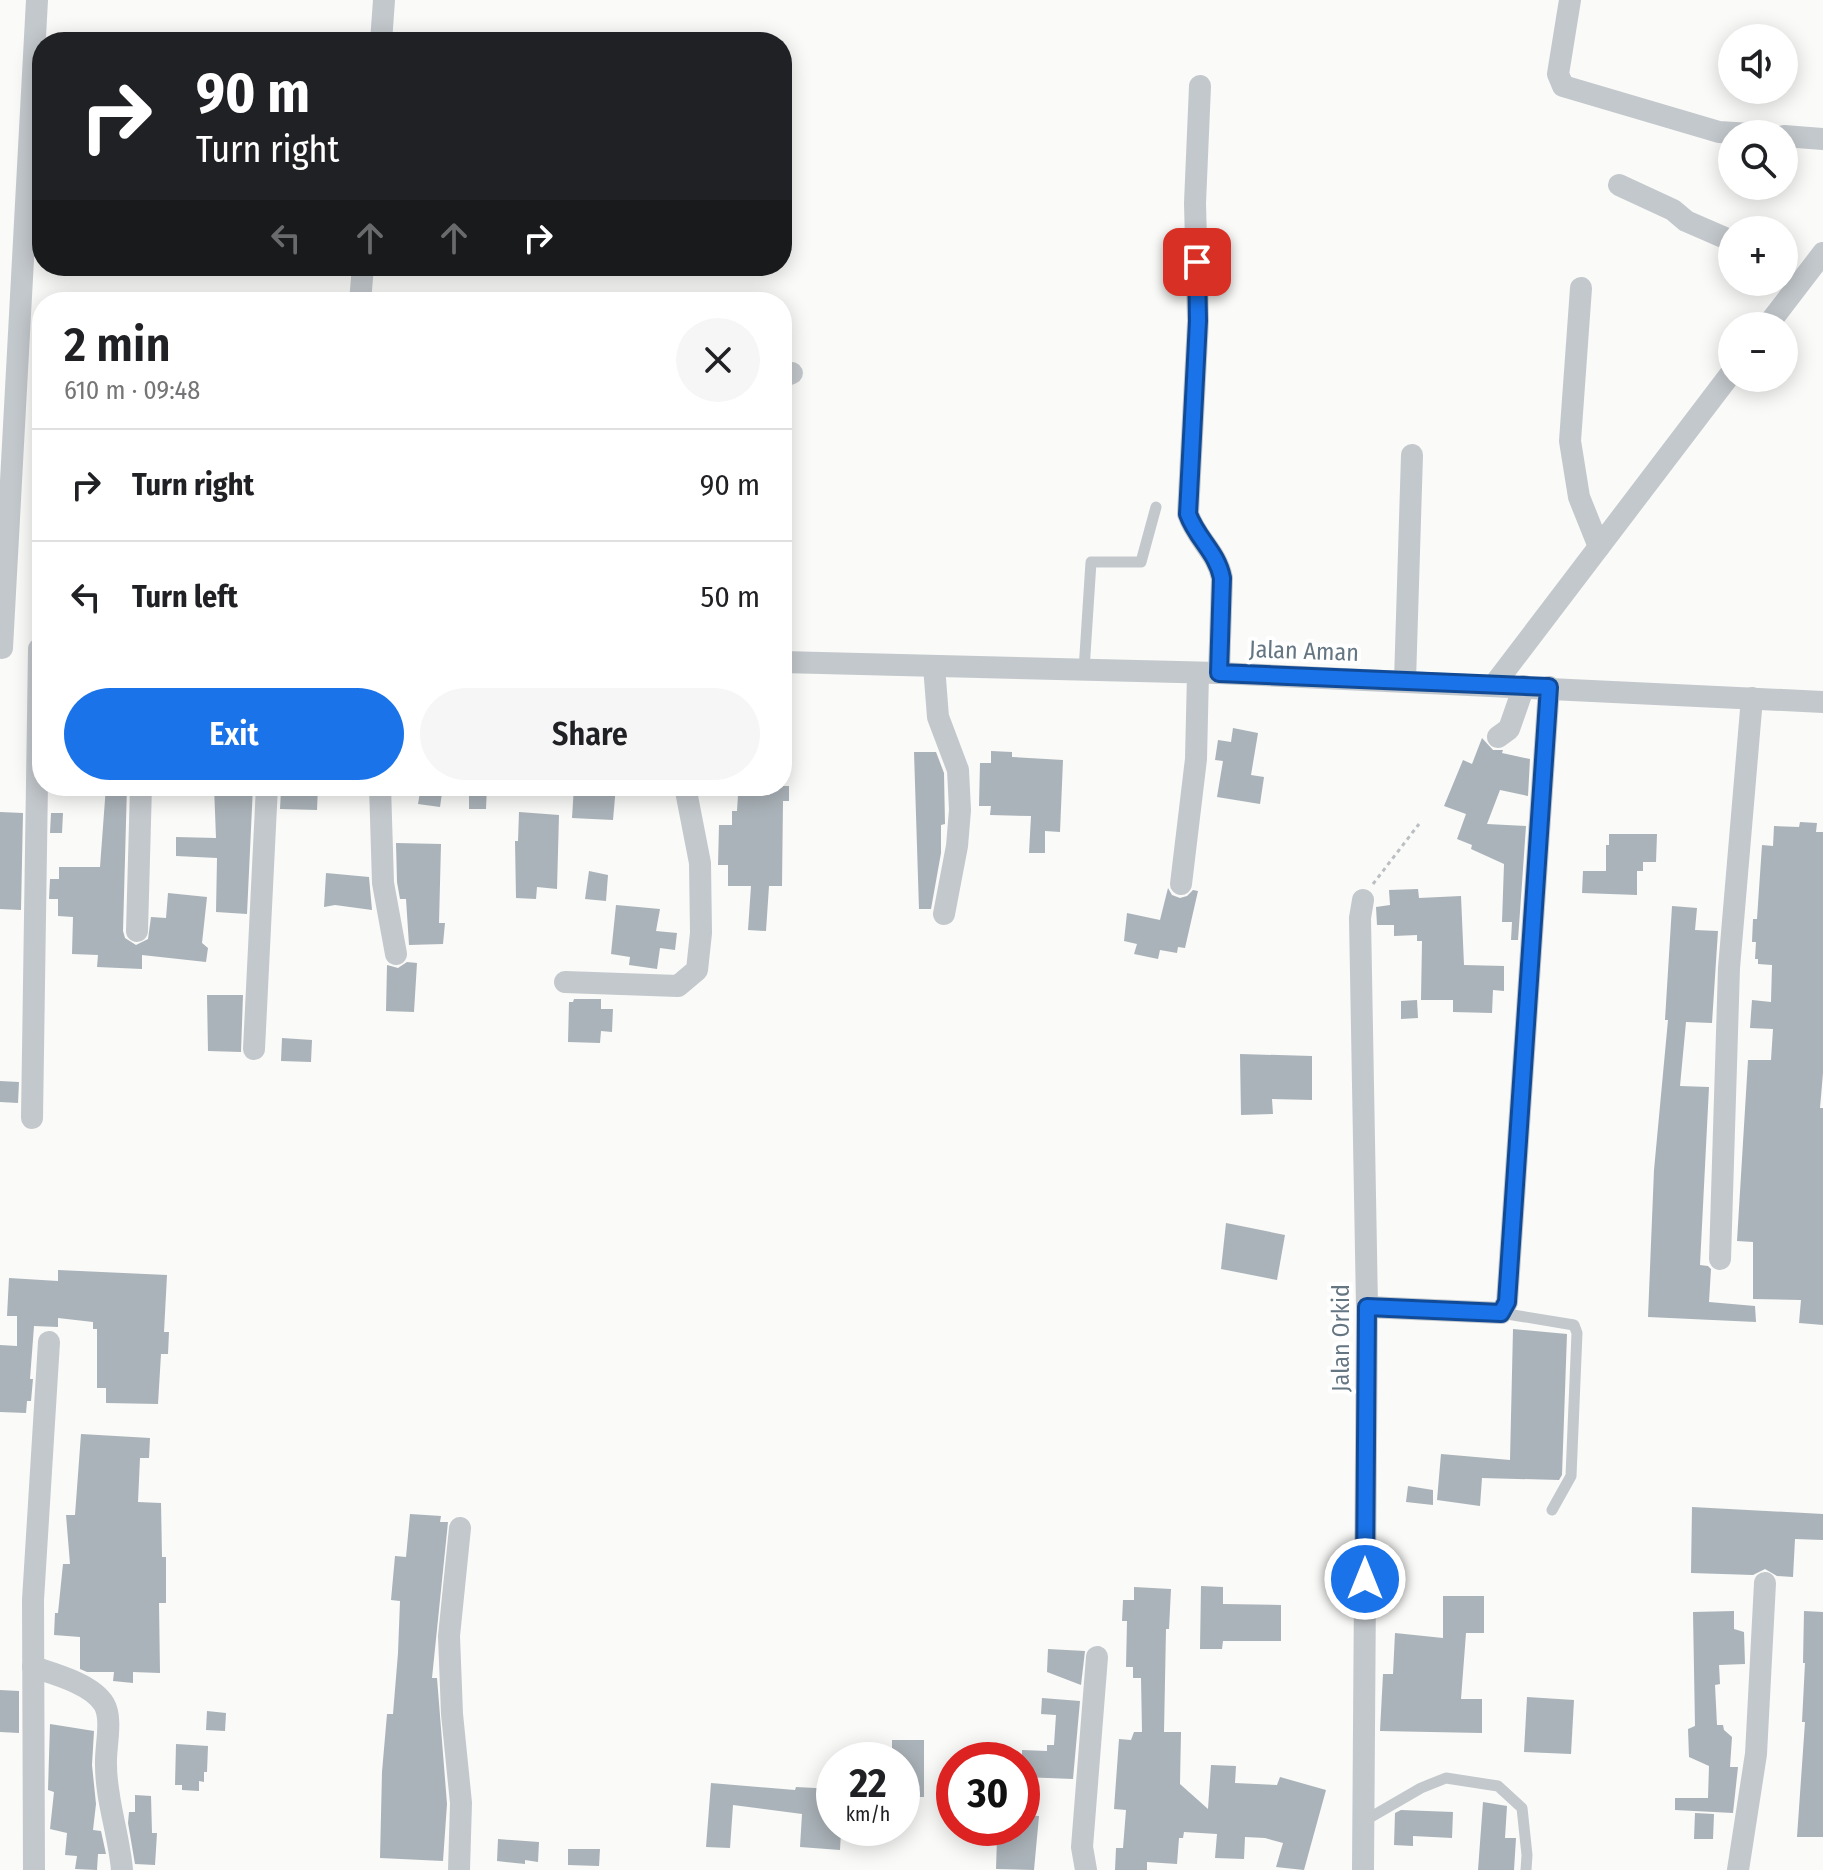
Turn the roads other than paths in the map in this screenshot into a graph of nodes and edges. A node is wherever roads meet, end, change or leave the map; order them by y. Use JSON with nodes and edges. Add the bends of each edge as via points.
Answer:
{"nodes":[{"id":1,"x":37,"y":0,"type":"edge"},
{"id":2,"x":384,"y":0,"type":"edge"},
{"id":3,"x":1570,"y":0,"type":"edge"},
{"id":4,"x":35,"y":32,"type":"edge"},
{"id":5,"x":382,"y":32,"type":"edge"},
{"id":6,"x":1200,"y":86,"type":"dead end"},
{"id":7,"x":32,"y":90,"type":"edge"},
{"id":8,"x":1718,"y":132,"type":"edge"},
{"id":9,"x":1798,"y":137,"type":"edge"},
{"id":10,"x":1823,"y":139,"type":"edge"},
{"id":11,"x":1619,"y":185,"type":"dead end"},
{"id":12,"x":1718,"y":235,"type":"edge"},
{"id":13,"x":1823,"y":253,"type":"edge"},
{"id":14,"x":1798,"y":277,"type":"edge"},
{"id":15,"x":1581,"y":288,"type":"dead end"},
{"id":16,"x":1718,"y":390,"type":"edge"},
{"id":17,"x":1412,"y":455,"type":"dead end"},
{"id":18,"x":1156,"y":507,"type":"dead end"},
{"id":19,"x":1599,"y":547,"type":"junction"},
{"id":20,"x":1,"y":648,"type":"edge"},
{"id":21,"x":32,"y":658,"type":"edge"},
{"id":22,"x":792,"y":662,"type":"edge"},
{"id":23,"x":934,"y":666,"type":"junction"},
{"id":24,"x":1084,"y":670,"type":"junction"},
{"id":25,"x":1209,"y":673,"type":"junction"},
{"id":26,"x":1405,"y":681,"type":"junction"},
{"id":27,"x":1494,"y":685,"type":"junction"},
{"id":28,"x":1524,"y":686,"type":"junction"},
{"id":29,"x":1549,"y":687,"type":"junction"},
{"id":30,"x":1823,"y":689,"type":"edge"},
{"id":31,"x":1823,"y":702,"type":"edge"},
{"id":32,"x":1751,"y":714,"type":"junction"},
{"id":33,"x":1498,"y":737,"type":"dead end"},
{"id":34,"x":38,"y":796,"type":"edge"},
{"id":35,"x":141,"y":796,"type":"edge"},
{"id":36,"x":267,"y":796,"type":"edge"},
{"id":37,"x":380,"y":796,"type":"edge"},
{"id":38,"x":687,"y":796,"type":"edge"},
{"id":39,"x":1181,"y":884,"type":"dead end"},
{"id":40,"x":1363,"y":900,"type":"road end"},
{"id":41,"x":944,"y":914,"type":"dead end"},
{"id":42,"x":137,"y":931,"type":"dead end"},
{"id":43,"x":396,"y":954,"type":"dead end"},
{"id":44,"x":565,"y":982,"type":"dead end"},
{"id":45,"x":254,"y":1049,"type":"dead end"},
{"id":46,"x":32,"y":1118,"type":"dead end"},
{"id":47,"x":1720,"y":1259,"type":"dead end"},
{"id":48,"x":1367,"y":1307,"type":"junction"},
{"id":49,"x":1501,"y":1313,"type":"junction"},
{"id":50,"x":49,"y":1342,"type":"dead end"},
{"id":51,"x":1552,"y":1510,"type":"dead end"},
{"id":52,"x":460,"y":1528,"type":"dead end"},
{"id":53,"x":1765,"y":1583,"type":"dead end"},
{"id":54,"x":1097,"y":1657,"type":"dead end"},
{"id":55,"x":33,"y":1667,"type":"junction"},
{"id":56,"x":1364,"y":1821,"type":"junction"},
{"id":57,"x":34,"y":1870,"type":"edge"},
{"id":58,"x":122,"y":1870,"type":"edge"},
{"id":59,"x":459,"y":1870,"type":"edge"},
{"id":60,"x":1086,"y":1870,"type":"edge"},
{"id":61,"x":1363,"y":1870,"type":"edge"},
{"id":62,"x":1526,"y":1870,"type":"edge"},
{"id":63,"x":1738,"y":1870,"type":"edge"}],
"edges":[{"from":1,"to":4,"type":"street"},
{"from":2,"to":5,"type":"street"},
{"from":3,"to":8,"type":"street","via":[[1558,74],[1563,86]]},
{"from":6,"to":25,"type":"street","via":[[1195,203],[1198,321],[1188,514],[1194,531],[1219,562],[1222,578]]},
{"from":7,"to":20,"type":"street"},
{"from":9,"to":10,"type":"street"},
{"from":11,"to":12,"type":"street"},
{"from":13,"to":14,"type":"street"},
{"from":15,"to":19,"type":"street","via":[[1570,441],[1579,497]]},
{"from":16,"to":19,"type":"street"},
{"from":17,"to":26,"type":"street"},
{"from":18,"to":24,"type":"lane","via":[[1141,562],[1091,562]]},
{"from":19,"to":27,"type":"street"},
{"from":20,"to":21,"type":"street"},
{"from":22,"to":23,"type":"street","name":"Jalan Aman"},
{"from":23,"to":24,"type":"street","name":"Jalan Aman"},
{"from":23,"to":41,"type":"street","via":[[938,717],[958,770],[960,810]]},
{"from":24,"to":25,"type":"street","name":"Jalan Aman"},
{"from":25,"to":26,"type":"street","name":"Jalan Aman"},
{"from":25,"to":39,"type":"street"},
{"from":26,"to":27,"type":"street","name":"Jalan Aman"},
{"from":27,"to":28,"type":"street","name":"Jalan Aman"},
{"from":28,"to":29,"type":"street","name":"Jalan Aman"},
{"from":28,"to":33,"type":"street","via":[[1509,729]]},
{"from":29,"to":32,"type":"street","name":"Jalan Aman"},
{"from":29,"to":49,"type":"street","via":[[1509,1281]]},
{"from":30,"to":31,"type":"street"},
{"from":31,"to":32,"type":"street","name":"Jalan Aman"},
{"from":32,"to":47,"type":"street","via":[[1729,968]]},
{"from":34,"to":46,"type":"street"},
{"from":35,"to":42,"type":"street"},
{"from":36,"to":45,"type":"street"},
{"from":37,"to":43,"type":"street","via":[[383,883]]},
{"from":38,"to":44,"type":"street","via":[[700,863],[697,970],[678,986]]},
{"from":40,"to":48,"type":"street","name":"Jalan Orkid"},
{"from":48,"to":49,"type":"street"},
{"from":48,"to":56,"type":"street","name":"Jalan Orkid"},
{"from":49,"to":51,"type":"lane","via":[[1574,1325],[1577,1333],[1571,1476]]},
{"from":50,"to":55,"type":"street"},
{"from":52,"to":59,"type":"street","via":[[449,1636],[461,1803]]},
{"from":53,"to":63,"type":"street","via":[[1756,1754]]},
{"from":54,"to":60,"type":"street","via":[[1082,1847]]},
{"from":55,"to":57,"type":"street"},
{"from":55,"to":58,"type":"street","via":[[77,1682],[103,1702],[108,1715],[106,1781]]},
{"from":56,"to":61,"type":"street","name":"Jalan Orkid"},
{"from":56,"to":62,"type":"lane","via":[[1446,1778],[1498,1786],[1522,1808]]}]}
